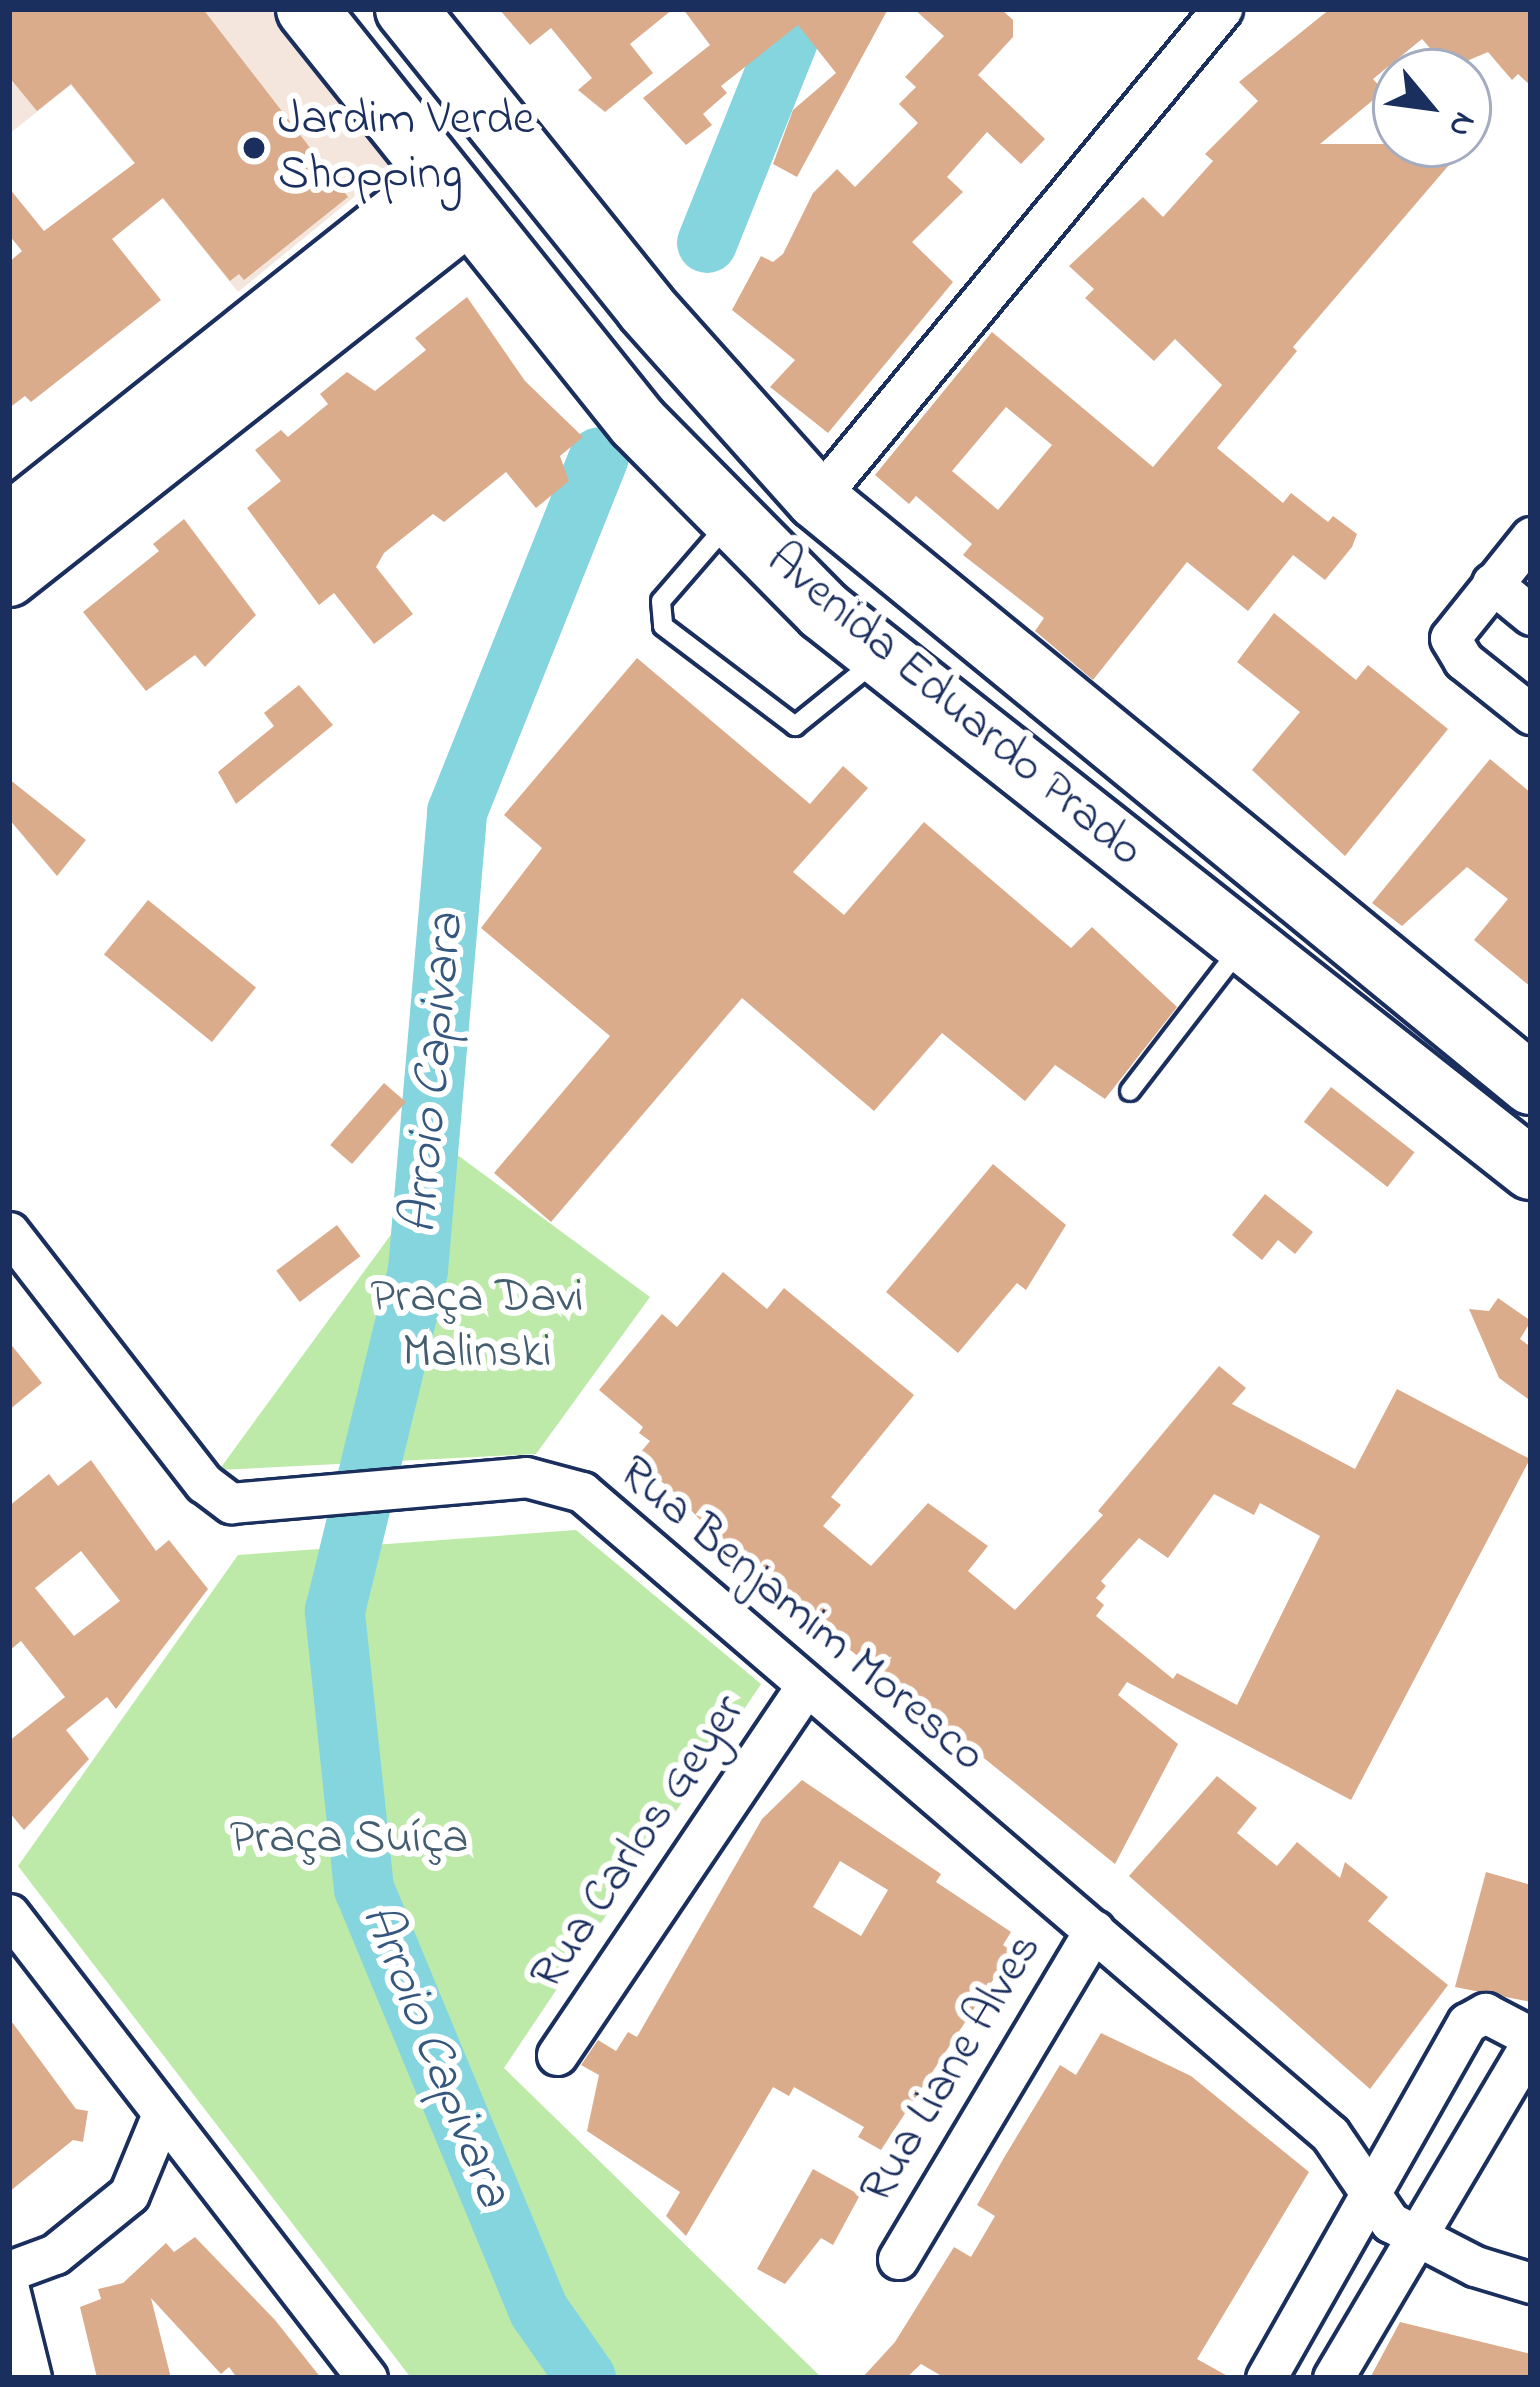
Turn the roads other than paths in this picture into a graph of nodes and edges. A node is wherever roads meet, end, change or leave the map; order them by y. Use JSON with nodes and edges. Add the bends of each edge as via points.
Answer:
{"nodes":[{"id":1,"x":307,"y":9,"type":"edge"},
{"id":2,"x":406,"y":9,"type":"edge"},
{"id":3,"x":1222,"y":9,"type":"edge"},
{"id":4,"x":472,"y":89,"type":"junction"},
{"id":5,"x":454,"y":197,"type":"junction"},
{"id":6,"x":162,"y":429,"type":"junction"},
{"id":7,"x":818,"y":499,"type":"junction"},
{"id":8,"x":733,"y":518,"type":"junction"},
{"id":9,"x":9,"y":521,"type":"edge"},
{"id":10,"x":1531,"y":537,"type":"edge"},
{"id":11,"x":9,"y":579,"type":"edge"},
{"id":12,"x":1492,"y":583,"type":"junction"},
{"id":13,"x":1531,"y":615,"type":"edge"},
{"id":14,"x":881,"y":656,"type":"junction"},
{"id":15,"x":1531,"y":714,"type":"edge"},
{"id":16,"x":1244,"y":943,"type":"junction"},
{"id":17,"x":1531,"y":1084,"type":"edge"},
{"id":18,"x":1130,"y":1091,"type":"dead end"},
{"id":19,"x":1531,"y":1168,"type":"edge"},
{"id":20,"x":9,"y":1232,"type":"edge"},
{"id":21,"x":806,"y":1688,"type":"junction"},
{"id":22,"x":9,"y":1914,"type":"edge"},
{"id":23,"x":1094,"y":1930,"type":"junction"},
{"id":24,"x":1531,"y":2040,"type":"edge"},
{"id":25,"x":557,"y":2055,"type":"dead end"},
{"id":26,"x":162,"y":2114,"type":"junction"},
{"id":27,"x":1370,"y":2189,"type":"junction"},
{"id":28,"x":1415,"y":2240,"type":"junction"},
{"id":29,"x":898,"y":2260,"type":"dead end"},
{"id":30,"x":9,"y":2271,"type":"edge"},
{"id":31,"x":1531,"y":2283,"type":"edge"},
{"id":32,"x":9,"y":2289,"type":"edge"},
{"id":33,"x":31,"y":2378,"type":"edge"},
{"id":34,"x":368,"y":2378,"type":"edge"},
{"id":35,"x":1266,"y":2378,"type":"edge"},
{"id":36,"x":1334,"y":2378,"type":"edge"}],
"edges":[{"from":1,"to":5,"type":"main road","name":"Avenida Eduardo Prado"},
{"from":2,"to":4,"type":"main road","name":"Avenida Eduardo Prado"},
{"from":3,"to":7,"type":"street"},
{"from":4,"to":5,"type":"main road","via":[[485,159]]},
{"from":4,"to":7,"type":"main road","name":"Avenida Eduardo Prado","via":[[646,308]]},
{"from":5,"to":6,"type":"street"},
{"from":5,"to":8,"type":"main road","name":"Avenida Eduardo Prado","via":[[637,422]]},
{"from":6,"to":9,"type":"street"},
{"from":6,"to":11,"type":"street"},
{"from":7,"to":17,"type":"main road","name":"Avenida Eduardo Prado"},
{"from":8,"to":14,"type":"main road","name":"Avenida Eduardo Prado"},
{"from":8,"to":14,"type":"lane","via":[[661,601],[663,626],[795,726]]},
{"from":10,"to":12,"type":"street"},
{"from":12,"to":13,"type":"street"},
{"from":12,"to":15,"type":"street","via":[[1450,638],[1463,660]]},
{"from":14,"to":16,"type":"main road","name":"Avenida Eduardo Prado"},
{"from":16,"to":18,"type":"lane"},
{"from":16,"to":19,"type":"main road","name":"Avenida Eduardo Prado"},
{"from":20,"to":21,"type":"street","name":"Rua Benjamim Moresco","via":[[204,1483],[231,1503],[526,1477],[557,1482],[606,1510]]},
{"from":21,"to":23,"type":"street","name":"Rua Benjamim Moresco"},
{"from":21,"to":25,"type":"street","name":"Rua Carlos Geyer"},
{"from":22,"to":26,"type":"street"},
{"from":23,"to":27,"type":"street","name":"Rua Benjamim Moresco","via":[[1330,2134]]},
{"from":23,"to":29,"type":"street","name":"Rua Liane Alves"},
{"from":24,"to":27,"type":"street","via":[[1495,2016],[1474,2015]]},
{"from":24,"to":28,"type":"street"},
{"from":26,"to":30,"type":"street","via":[[129,2194],[55,2254]]},
{"from":26,"to":34,"type":"street"},
{"from":27,"to":28,"type":"street","name":"Rua Benjamim Moresco","via":[[1390,2222]]},
{"from":27,"to":35,"type":"street"},
{"from":28,"to":31,"type":"street"},
{"from":28,"to":36,"type":"street"},
{"from":32,"to":33,"type":"street"}]}
